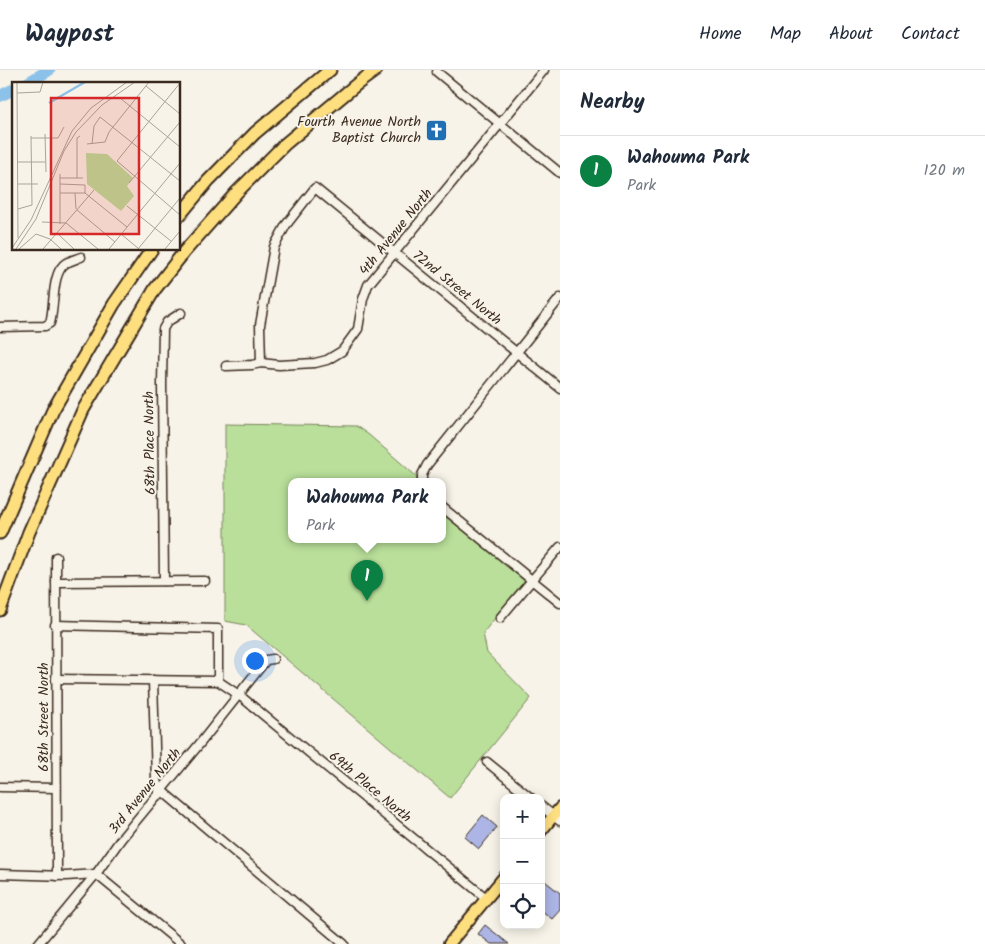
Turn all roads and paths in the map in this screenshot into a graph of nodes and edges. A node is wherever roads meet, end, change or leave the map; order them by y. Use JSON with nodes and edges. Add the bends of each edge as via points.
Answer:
{"nodes":[{"id":1,"x":330,"y":70,"type":"edge"},
{"id":2,"x":376,"y":70,"type":"edge"},
{"id":3,"x":544,"y":70,"type":"edge"},
{"id":4,"x":438,"y":72,"type":"dead end"},
{"id":5,"x":501,"y":123,"type":"junction"},
{"id":6,"x":560,"y":173,"type":"edge"},
{"id":7,"x":180,"y":215,"type":"edge"},
{"id":8,"x":151,"y":250,"type":"edge"},
{"id":9,"x":394,"y":253,"type":"junction"},
{"id":10,"x":81,"y":258,"type":"dead end"},
{"id":11,"x":560,"y":298,"type":"edge"},
{"id":12,"x":181,"y":312,"type":"dead end"},
{"id":13,"x":0,"y":327,"type":"edge"},
{"id":14,"x":517,"y":352,"type":"junction"},
{"id":15,"x":261,"y":363,"type":"junction"},
{"id":16,"x":226,"y":366,"type":"dead end"},
{"id":17,"x":560,"y":388,"type":"edge"},
{"id":18,"x":423,"y":478,"type":"edge"},
{"id":19,"x":446,"y":510,"type":"edge"},
{"id":20,"x":0,"y":533,"type":"edge"},
{"id":21,"x":560,"y":547,"type":"edge"},
{"id":22,"x":56,"y":557,"type":"dead end"},
{"id":23,"x":532,"y":580,"type":"junction"},
{"id":24,"x":164,"y":581,"type":"junction"},
{"id":25,"x":205,"y":581,"type":"dead end"},
{"id":26,"x":56,"y":582,"type":"junction"},
{"id":27,"x":560,"y":603,"type":"edge"},
{"id":28,"x":0,"y":610,"type":"edge"},
{"id":29,"x":500,"y":618,"type":"dead end"},
{"id":30,"x":56,"y":625,"type":"junction"},
{"id":31,"x":273,"y":659,"type":"dead end"},
{"id":32,"x":56,"y":679,"type":"junction"},
{"id":33,"x":153,"y":680,"type":"junction"},
{"id":34,"x":218,"y":681,"type":"junction"},
{"id":35,"x":239,"y":695,"type":"junction"},
{"id":36,"x":487,"y":762,"type":"dead end"},
{"id":37,"x":0,"y":787,"type":"edge"},
{"id":38,"x":56,"y":788,"type":"junction"},
{"id":39,"x":160,"y":792,"type":"junction"},
{"id":40,"x":526,"y":794,"type":"edge"},
{"id":41,"x":545,"y":808,"type":"edge"},
{"id":42,"x":558,"y":815,"type":"edge"},
{"id":43,"x":545,"y":827,"type":"edge"},
{"id":44,"x":0,"y":874,"type":"edge"},
{"id":45,"x":96,"y":874,"type":"junction"},
{"id":46,"x":57,"y":876,"type":"junction"},
{"id":47,"x":500,"y":882,"type":"edge"},
{"id":48,"x":486,"y":898,"type":"junction"},
{"id":49,"x":41,"y":943,"type":"edge"},
{"id":50,"x":181,"y":944,"type":"edge"},
{"id":51,"x":344,"y":944,"type":"edge"},
{"id":52,"x":449,"y":944,"type":"edge"}],
"edges":[{"from":1,"to":7,"type":"highway","via":[[255,133]]},
{"from":2,"to":28,"type":"highway","via":[[285,144],[244,185],[155,289],[83,410],[29,532]]},
{"from":3,"to":5,"type":"street","name":"4th Avenue North"},
{"from":4,"to":5,"type":"street"},
{"from":5,"to":6,"type":"street"},
{"from":5,"to":9,"type":"street","name":"4th Avenue North"},
{"from":8,"to":20,"type":"highway","via":[[114,304],[54,410]]},
{"from":9,"to":14,"type":"street","name":"72nd Street North"},
{"from":9,"to":15,"type":"street","name":"4th Avenue North","via":[[368,285],[358,329],[342,351],[315,363]]},
{"from":9,"to":15,"type":"street","name":"72nd Street North","via":[[315,188],[286,225],[274,247],[260,325]]},
{"from":10,"to":13,"type":"street","via":[[64,264],[59,270],[50,323],[33,327]]},
{"from":11,"to":14,"type":"street"},
{"from":12,"to":24,"type":"street","name":"68th Place North","via":[[163,329]]},
{"from":14,"to":17,"type":"street","name":"72nd Street North"},
{"from":14,"to":18,"type":"street","via":[[428,465]]},
{"from":15,"to":16,"type":"street","name":"4th Avenue North"},
{"from":19,"to":23,"type":"street"},
{"from":21,"to":23,"type":"street"},
{"from":22,"to":26,"type":"street","name":"68th Street North"},
{"from":23,"to":27,"type":"street"},
{"from":23,"to":29,"type":"street"},
{"from":24,"to":25,"type":"street"},
{"from":24,"to":26,"type":"street"},
{"from":26,"to":30,"type":"street","name":"68th Street North"},
{"from":30,"to":32,"type":"street","name":"68th Street North"},
{"from":30,"to":34,"type":"street","via":[[218,630]]},
{"from":31,"to":35,"type":"street","name":"3rd Avenue North","via":[[266,660]]},
{"from":32,"to":33,"type":"street"},
{"from":32,"to":38,"type":"street","name":"68th Street North"},
{"from":33,"to":34,"type":"street"},
{"from":33,"to":39,"type":"street","via":[[156,779]]},
{"from":34,"to":35,"type":"street","name":"69th Place North"},
{"from":35,"to":39,"type":"street","name":"3rd Avenue North"},
{"from":35,"to":48,"type":"street","name":"69th Place North"},
{"from":36,"to":40,"type":"street"},
{"from":37,"to":38,"type":"street"},
{"from":38,"to":46,"type":"street","name":"68th Street North"},
{"from":39,"to":45,"type":"street","name":"3rd Avenue North"},
{"from":39,"to":51,"type":"street"},
{"from":41,"to":42,"type":"street"},
{"from":42,"to":43,"type":"main road"},
{"from":44,"to":46,"type":"street"},
{"from":45,"to":46,"type":"street"},
{"from":45,"to":49,"type":"street","name":"3rd Avenue North"},
{"from":45,"to":50,"type":"street"},
{"from":47,"to":48,"type":"main road"},
{"from":48,"to":52,"type":"main road"}]}
